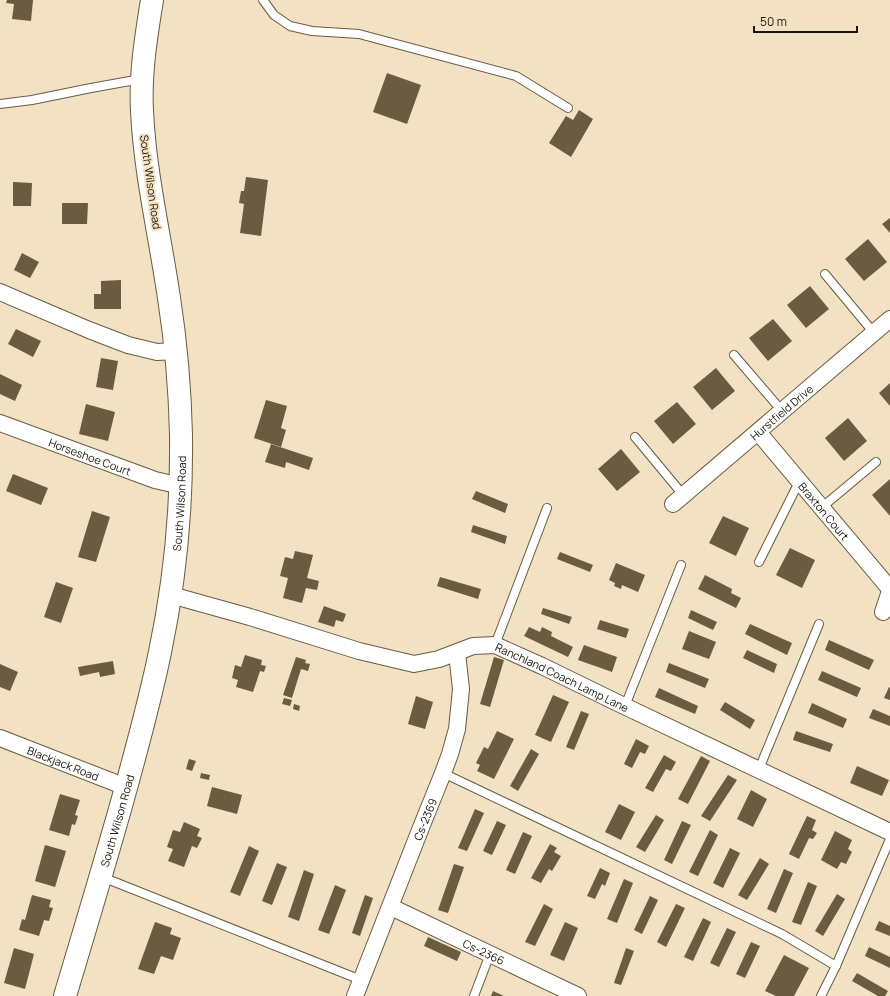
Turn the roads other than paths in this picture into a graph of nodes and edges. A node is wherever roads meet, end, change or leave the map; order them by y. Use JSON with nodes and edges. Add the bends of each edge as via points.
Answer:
{"nodes":[{"id":1,"x":152,"y":0,"type":"edge"},
{"id":2,"x":264,"y":0,"type":"edge"},
{"id":3,"x":143,"y":79,"type":"junction"},
{"id":4,"x":0,"y":104,"type":"edge"},
{"id":5,"x":568,"y":108,"type":"dead end"},
{"id":6,"x":825,"y":274,"type":"dead end"},
{"id":7,"x":0,"y":292,"type":"edge"},
{"id":8,"x":890,"y":319,"type":"edge"},
{"id":9,"x":874,"y":332,"type":"junction"},
{"id":10,"x":176,"y":351,"type":"junction"},
{"id":11,"x":734,"y":355,"type":"dead end"},
{"id":12,"x":782,"y":411,"type":"junction"},
{"id":13,"x":0,"y":423,"type":"edge"},
{"id":14,"x":758,"y":432,"type":"junction"},
{"id":15,"x":635,"y":437,"type":"dead end"},
{"id":16,"x":876,"y":462,"type":"dead end"},
{"id":17,"x":800,"y":482,"type":"junction"},
{"id":18,"x":180,"y":486,"type":"junction"},
{"id":19,"x":678,"y":500,"type":"joint"},
{"id":20,"x":547,"y":508,"type":"dead end"},
{"id":21,"x":822,"y":508,"type":"junction"},
{"id":22,"x":759,"y":562,"type":"dead end"},
{"id":23,"x":681,"y":565,"type":"dead end"},
{"id":24,"x":171,"y":595,"type":"junction"},
{"id":25,"x":888,"y":599,"type":"edge"},
{"id":26,"x":819,"y":624,"type":"dead end"},
{"id":27,"x":494,"y":645,"type":"junction"},
{"id":28,"x":457,"y":653,"type":"junction"},
{"id":29,"x":625,"y":706,"type":"junction"},
{"id":30,"x":0,"y":738,"type":"edge"},
{"id":31,"x":759,"y":769,"type":"junction"},
{"id":32,"x":444,"y":773,"type":"junction"},
{"id":33,"x":126,"y":787,"type":"junction"},
{"id":34,"x":890,"y":832,"type":"edge"},
{"id":35,"x":890,"y":839,"type":"edge"},
{"id":36,"x":101,"y":876,"type":"junction"},
{"id":37,"x":390,"y":907,"type":"junction"},
{"id":38,"x":490,"y":954,"type":"junction"},
{"id":39,"x":836,"y":966,"type":"junction"},
{"id":40,"x":361,"y":980,"type":"junction"},
{"id":41,"x":65,"y":996,"type":"edge"},
{"id":42,"x":355,"y":996,"type":"edge"},
{"id":43,"x":474,"y":996,"type":"edge"},
{"id":44,"x":578,"y":996,"type":"edge"},
{"id":45,"x":821,"y":996,"type":"edge"}],
"edges":[{"from":1,"to":3,"type":"main road","name":"South Wilson Road","via":[[146,33]]},
{"from":2,"to":5,"type":"lane","via":[[274,15],[290,26],[312,32],[359,34],[516,76]]},
{"from":3,"to":4,"type":"lane"},
{"from":3,"to":10,"type":"main road","name":"South Wilson Road","via":[[144,147],[170,299]]},
{"from":6,"to":9,"type":"lane"},
{"from":7,"to":10,"type":"street","via":[[128,344],[157,352]]},
{"from":8,"to":9,"type":"street","name":"Hurstfield Drive"},
{"from":9,"to":12,"type":"street","name":"Hurstfield Drive"},
{"from":10,"to":18,"type":"main road","name":"South Wilson Road","via":[[181,435]]},
{"from":11,"to":12,"type":"lane"},
{"from":12,"to":14,"type":"street","name":"Hurstfield Drive"},
{"from":13,"to":18,"type":"street","name":"Horseshoe Court","via":[[155,480]]},
{"from":14,"to":17,"type":"street","name":"Braxton Court"},
{"from":14,"to":19,"type":"street","name":"Hurstfield Drive"},
{"from":15,"to":19,"type":"lane"},
{"from":16,"to":21,"type":"lane"},
{"from":17,"to":21,"type":"street","name":"Braxton Court"},
{"from":17,"to":22,"type":"lane"},
{"from":18,"to":24,"type":"main road","name":"South Wilson Road"},
{"from":20,"to":27,"type":"lane"},
{"from":21,"to":25,"type":"street","name":"Braxton Court"},
{"from":23,"to":29,"type":"lane"},
{"from":24,"to":28,"type":"street","name":"Ranchland Coach Lamp Lane","via":[[359,651],[414,664]]},
{"from":24,"to":33,"type":"main road","name":"South Wilson Road","via":[[142,730]]},
{"from":26,"to":31,"type":"lane"},
{"from":27,"to":28,"type":"street","name":"Ranchland Coach Lamp Lane","via":[[473,646]]},
{"from":27,"to":29,"type":"street","name":"Ranchland Coach Lamp Lane"},
{"from":28,"to":32,"type":"street","name":"Cs-2369","via":[[461,679],[460,706],[457,729]]},
{"from":29,"to":31,"type":"street","name":"Ranchland Coach Lamp Lane"},
{"from":30,"to":33,"type":"street","name":"Blackjack Road"},
{"from":31,"to":34,"type":"street","name":"Ranchland Coach Lamp Lane"},
{"from":32,"to":37,"type":"street","name":"Cs-2369"},
{"from":32,"to":39,"type":"lane","via":[[782,934]]},
{"from":33,"to":36,"type":"main road","name":"South Wilson Road"},
{"from":35,"to":39,"type":"lane"},
{"from":36,"to":40,"type":"lane"},
{"from":36,"to":41,"type":"main road","name":"South Wilson Road"},
{"from":37,"to":38,"type":"street","name":"Cs-2366"},
{"from":37,"to":40,"type":"street","name":"Cs-2369"},
{"from":38,"to":43,"type":"lane"},
{"from":38,"to":44,"type":"street","name":"Cs-2366"},
{"from":39,"to":45,"type":"lane"},
{"from":40,"to":42,"type":"street","name":"Cs-2369"}]}
